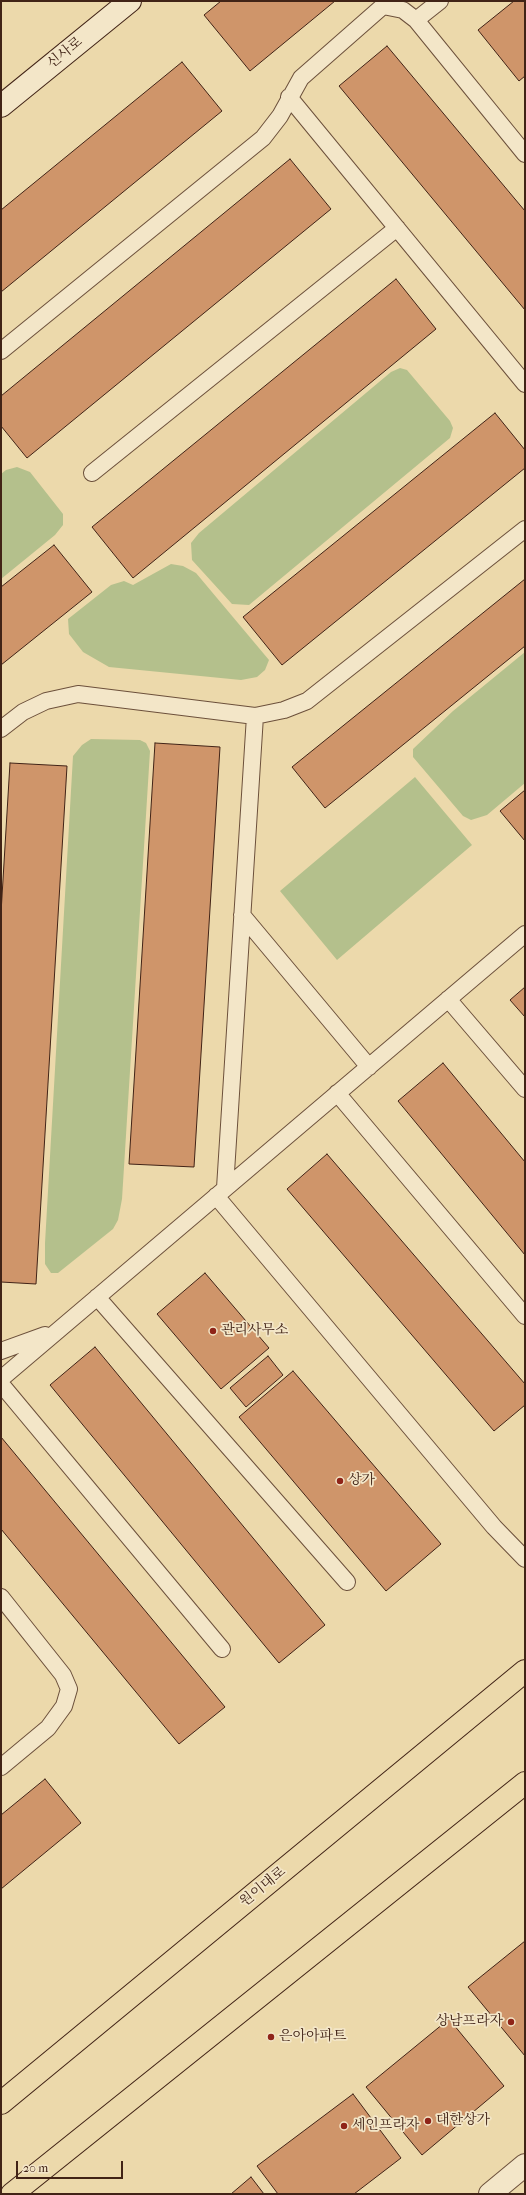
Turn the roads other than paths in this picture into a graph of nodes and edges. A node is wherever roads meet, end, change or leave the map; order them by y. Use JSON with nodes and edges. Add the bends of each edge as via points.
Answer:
{"nodes":[{"id":1,"x":130,"y":1,"type":"edge"},
{"id":2,"x":440,"y":1,"type":"edge"},
{"id":3,"x":390,"y":4,"type":"edge"},
{"id":4,"x":416,"y":20,"type":"junction"},
{"id":5,"x":289,"y":96,"type":"junction"},
{"id":6,"x":1,"y":106,"type":"edge"},
{"id":7,"x":525,"y":154,"type":"edge"},
{"id":8,"x":397,"y":228,"type":"junction"},
{"id":9,"x":1,"y":351,"type":"edge"},
{"id":10,"x":525,"y":384,"type":"edge"},
{"id":11,"x":92,"y":473,"type":"dead end"},
{"id":12,"x":525,"y":529,"type":"edge"},
{"id":13,"x":255,"y":716,"type":"junction"},
{"id":14,"x":1,"y":729,"type":"edge"},
{"id":15,"x":242,"y":915,"type":"junction"},
{"id":16,"x":525,"y":934,"type":"edge"},
{"id":17,"x":448,"y":999,"type":"junction"},
{"id":18,"x":368,"y":1067,"type":"junction"},
{"id":19,"x":525,"y":1089,"type":"edge"},
{"id":20,"x":338,"y":1093,"type":"junction"},
{"id":21,"x":221,"y":1192,"type":"junction"},
{"id":22,"x":97,"y":1297,"type":"junction"},
{"id":23,"x":525,"y":1316,"type":"edge"},
{"id":24,"x":60,"y":1329,"type":"junction"},
{"id":25,"x":1,"y":1351,"type":"edge"},
{"id":26,"x":1,"y":1380,"type":"edge"},
{"id":27,"x":1,"y":1384,"type":"edge"},
{"id":28,"x":525,"y":1559,"type":"edge"},
{"id":29,"x":347,"y":1582,"type":"dead end"},
{"id":30,"x":1,"y":1597,"type":"edge"},
{"id":31,"x":222,"y":1649,"type":"dead end"},
{"id":32,"x":525,"y":1671,"type":"edge"},
{"id":33,"x":1,"y":1767,"type":"edge"},
{"id":34,"x":525,"y":1783,"type":"edge"},
{"id":35,"x":1,"y":2103,"type":"edge"},
{"id":36,"x":525,"y":2165,"type":"edge"},
{"id":37,"x":12,"y":2194,"type":"edge"},
{"id":38,"x":490,"y":2194,"type":"edge"}],
"edges":[{"from":1,"to":6,"type":"main road","name":"신사로"},
{"from":2,"to":4,"type":"lane"},
{"from":3,"to":4,"type":"lane"},
{"from":3,"to":5,"type":"lane","via":[[383,6],[301,78]]},
{"from":4,"to":7,"type":"lane"},
{"from":5,"to":8,"type":"lane"},
{"from":5,"to":9,"type":"lane","via":[[280,116],[263,138]]},
{"from":8,"to":10,"type":"lane"},
{"from":8,"to":11,"type":"lane"},
{"from":12,"to":13,"type":"lane","via":[[307,701],[284,710]]},
{"from":13,"to":14,"type":"lane","via":[[78,694],[46,701],[23,712]]},
{"from":13,"to":15,"type":"lane"},
{"from":15,"to":18,"type":"lane"},
{"from":15,"to":21,"type":"lane"},
{"from":16,"to":17,"type":"lane"},
{"from":17,"to":18,"type":"lane"},
{"from":17,"to":19,"type":"lane"},
{"from":18,"to":20,"type":"lane"},
{"from":20,"to":21,"type":"lane"},
{"from":20,"to":23,"type":"lane"},
{"from":21,"to":22,"type":"lane"},
{"from":21,"to":28,"type":"lane","via":[[494,1527]]},
{"from":22,"to":24,"type":"lane"},
{"from":22,"to":29,"type":"lane"},
{"from":24,"to":25,"type":"lane"},
{"from":24,"to":26,"type":"lane"},
{"from":27,"to":31,"type":"lane"},
{"from":30,"to":33,"type":"lane","via":[[64,1675],[69,1689],[64,1706],[48,1728]]},
{"from":32,"to":35,"type":"main road","name":"원이대로"},
{"from":34,"to":37,"type":"main road"},
{"from":36,"to":38,"type":"main road"}]}
